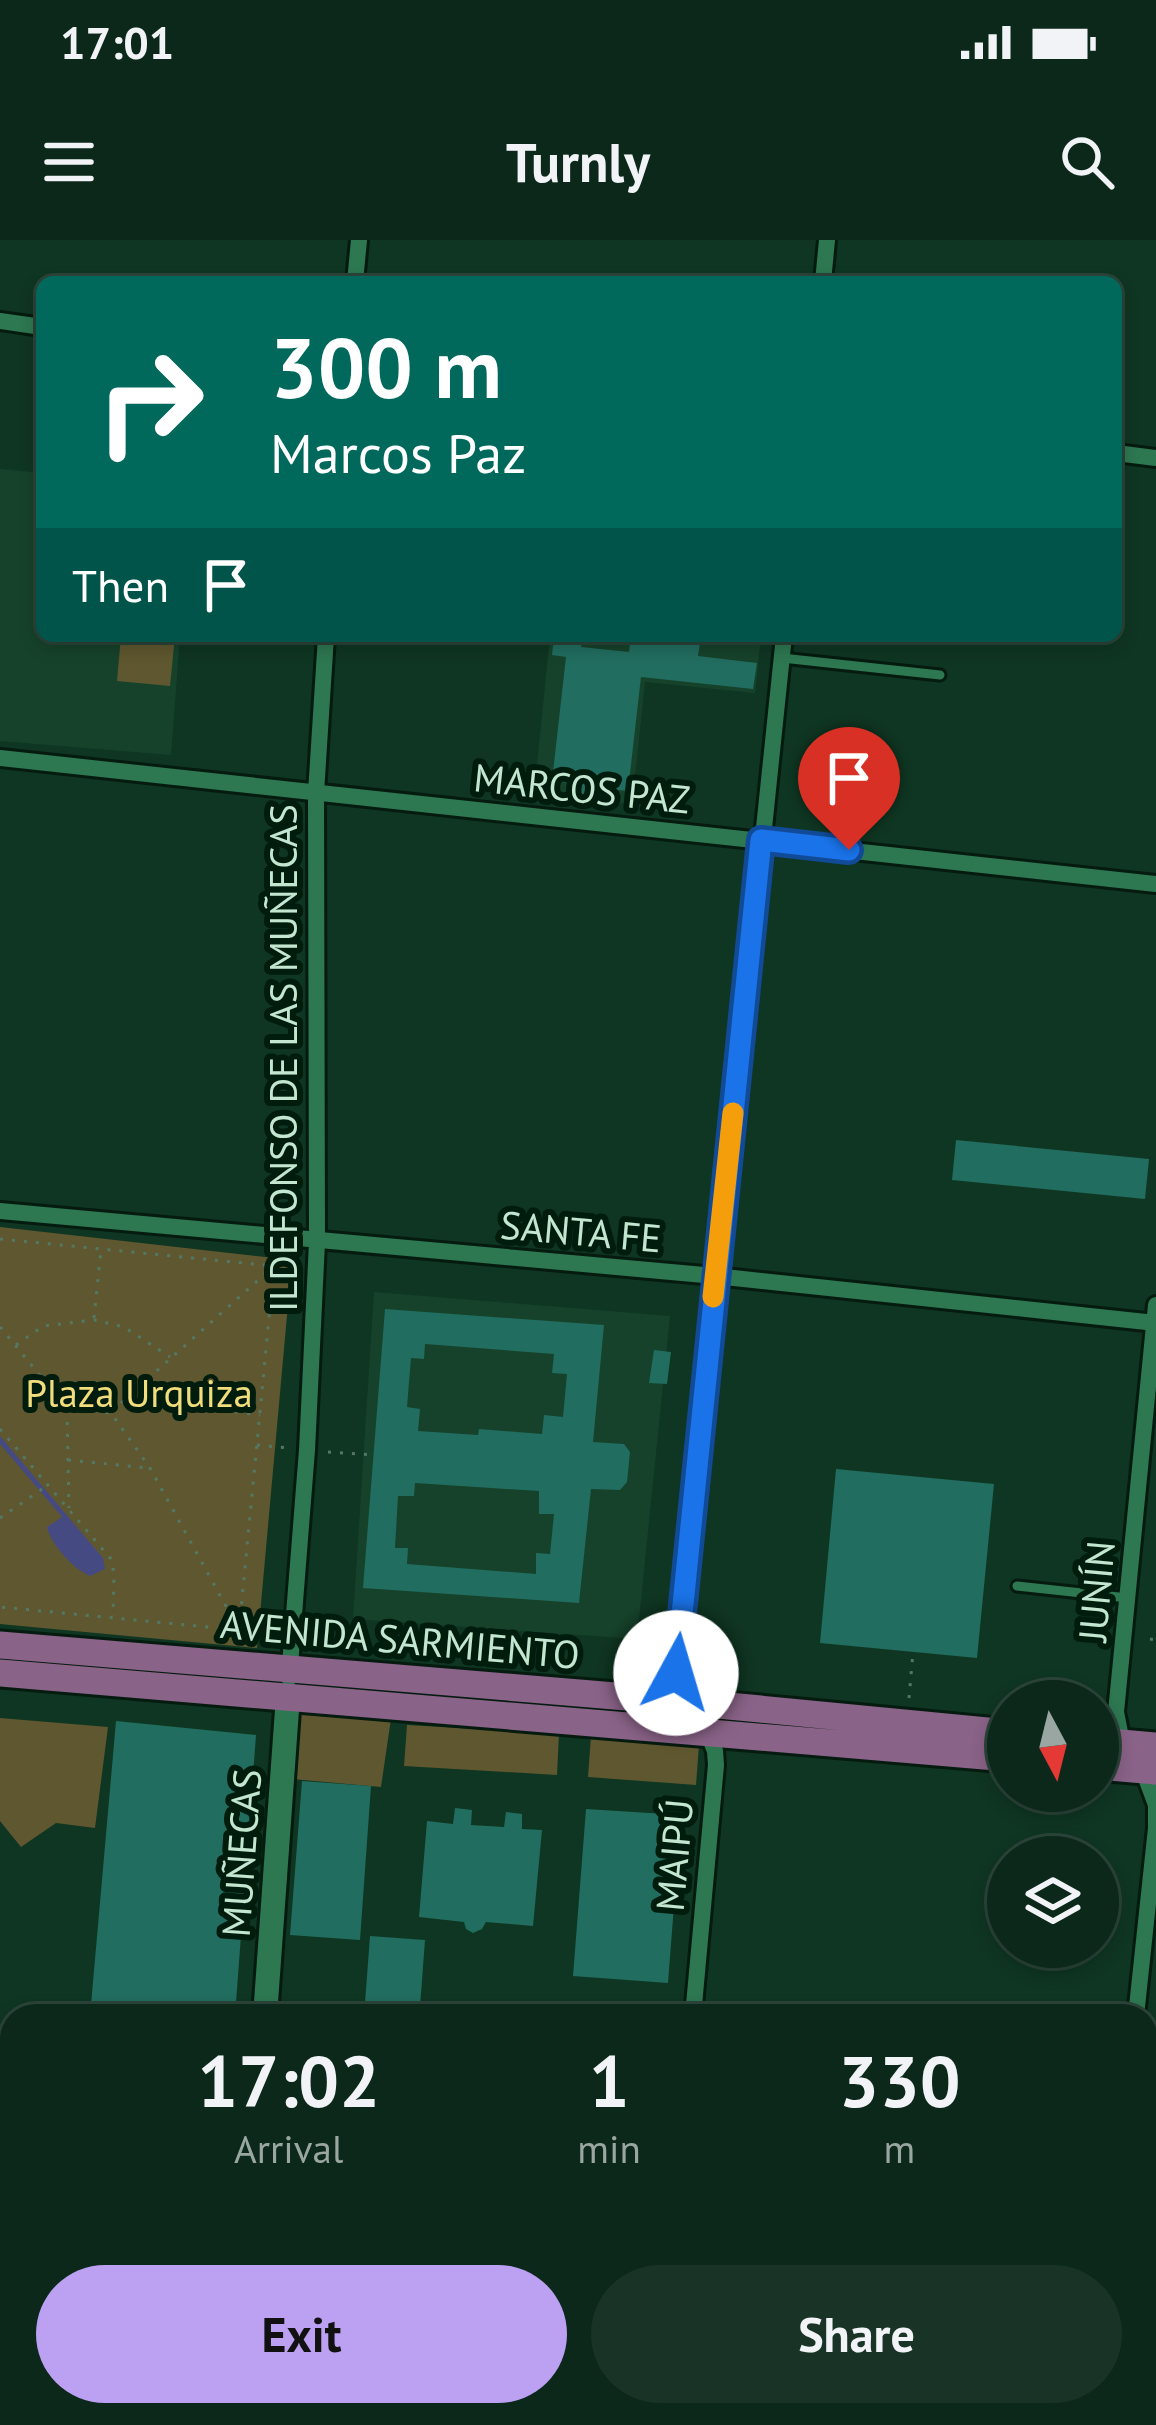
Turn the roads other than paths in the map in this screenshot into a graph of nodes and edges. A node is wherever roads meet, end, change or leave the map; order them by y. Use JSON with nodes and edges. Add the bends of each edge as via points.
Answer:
{"nodes":[{"id":1,"x":359,"y":240,"type":"edge"},
{"id":2,"x":827,"y":240,"type":"edge"},
{"id":3,"x":356,"y":276,"type":"edge"},
{"id":4,"x":824,"y":276,"type":"edge"},
{"id":5,"x":0,"y":321,"type":"edge"},
{"id":6,"x":36,"y":326,"type":"edge"},
{"id":7,"x":1122,"y":454,"type":"edge"},
{"id":8,"x":1156,"y":458,"type":"edge"},
{"id":9,"x":326,"y":642,"type":"edge"},
{"id":10,"x":783,"y":642,"type":"edge"},
{"id":11,"x":782,"y":658,"type":"junction"},
{"id":12,"x":940,"y":675,"type":"dead end"},
{"id":13,"x":0,"y":758,"type":"edge"},
{"id":14,"x":316,"y":793,"type":"junction"},
{"id":15,"x":761,"y":840,"type":"junction"},
{"id":16,"x":1156,"y":884,"type":"edge"},
{"id":17,"x":0,"y":1211,"type":"edge"},
{"id":18,"x":317,"y":1242,"type":"junction"},
{"id":19,"x":715,"y":1276,"type":"junction"},
{"id":20,"x":1155,"y":1317,"type":"edge"},
{"id":21,"x":1017,"y":1586,"type":"dead end"},
{"id":22,"x":1128,"y":1598,"type":"junction"},
{"id":23,"x":0,"y":1645,"type":"edge"},
{"id":24,"x":0,"y":1673,"type":"edge"},
{"id":25,"x":1119,"y":1680,"type":"edge"},
{"id":26,"x":289,"y":1682,"type":"junction"},
{"id":27,"x":687,"y":1702,"type":"junction"},
{"id":28,"x":987,"y":1731,"type":"edge"},
{"id":29,"x":709,"y":1732,"type":"junction"},
{"id":30,"x":1119,"y":1746,"type":"edge"},
{"id":31,"x":987,"y":1756,"type":"edge"},
{"id":32,"x":1152,"y":1762,"type":"edge"},
{"id":33,"x":1119,"y":1764,"type":"edge"},
{"id":34,"x":266,"y":2004,"type":"edge"},
{"id":35,"x":694,"y":2004,"type":"edge"},
{"id":36,"x":1137,"y":2004,"type":"edge"}],
"edges":[{"from":1,"to":3,"type":"street"},
{"from":2,"to":4,"type":"street"},
{"from":5,"to":6,"type":"street"},
{"from":7,"to":8,"type":"street"},
{"from":9,"to":14,"type":"street","name":"ILDEFONSO DE LAS MUÑECAS"},
{"from":10,"to":11,"type":"street"},
{"from":11,"to":12,"type":"lane"},
{"from":11,"to":15,"type":"street"},
{"from":13,"to":14,"type":"street","name":"MARCOS PAZ"},
{"from":14,"to":15,"type":"street","name":"MARCOS PAZ"},
{"from":14,"to":18,"type":"street","name":"ILDEFONSO DE LAS MUÑECAS"},
{"from":15,"to":16,"type":"street","name":"MARCOS PAZ"},
{"from":15,"to":19,"type":"street"},
{"from":17,"to":18,"type":"street","name":"SANTA FE"},
{"from":18,"to":19,"type":"street","name":"SANTA FE"},
{"from":18,"to":26,"type":"street","name":"ILDEFONSO DE LAS MUÑECAS"},
{"from":19,"to":20,"type":"street","name":"SANTA FE"},
{"from":19,"to":27,"type":"street","via":[[676,1673]]},
{"from":20,"to":22,"type":"street","name":"JUNÍN"},
{"from":21,"to":22,"type":"lane"},
{"from":22,"to":25,"type":"street","name":"JUNÍN"},
{"from":23,"to":26,"type":"main road","name":"AVENIDA SARMIENTO"},
{"from":24,"to":26,"type":"main road","name":"AVENIDA SARMIENTO"},
{"from":26,"to":27,"type":"main road","name":"AVENIDA SARMIENTO"},
{"from":26,"to":29,"type":"main road","name":"AVENIDA SARMIENTO"},
{"from":26,"to":34,"type":"street","name":"MUÑECAS"},
{"from":27,"to":28,"type":"main road","name":"AVENIDA SARMIENTO"},
{"from":27,"to":29,"type":"street"},
{"from":29,"to":31,"type":"main road","name":"AVENIDA SARMIENTO"},
{"from":29,"to":35,"type":"street","name":"MAIPÚ","via":[[716,1765]]},
{"from":30,"to":32,"type":"main road"},
{"from":32,"to":33,"type":"main road"},
{"from":32,"to":36,"type":"street","via":[[1156,1828]]}]}
